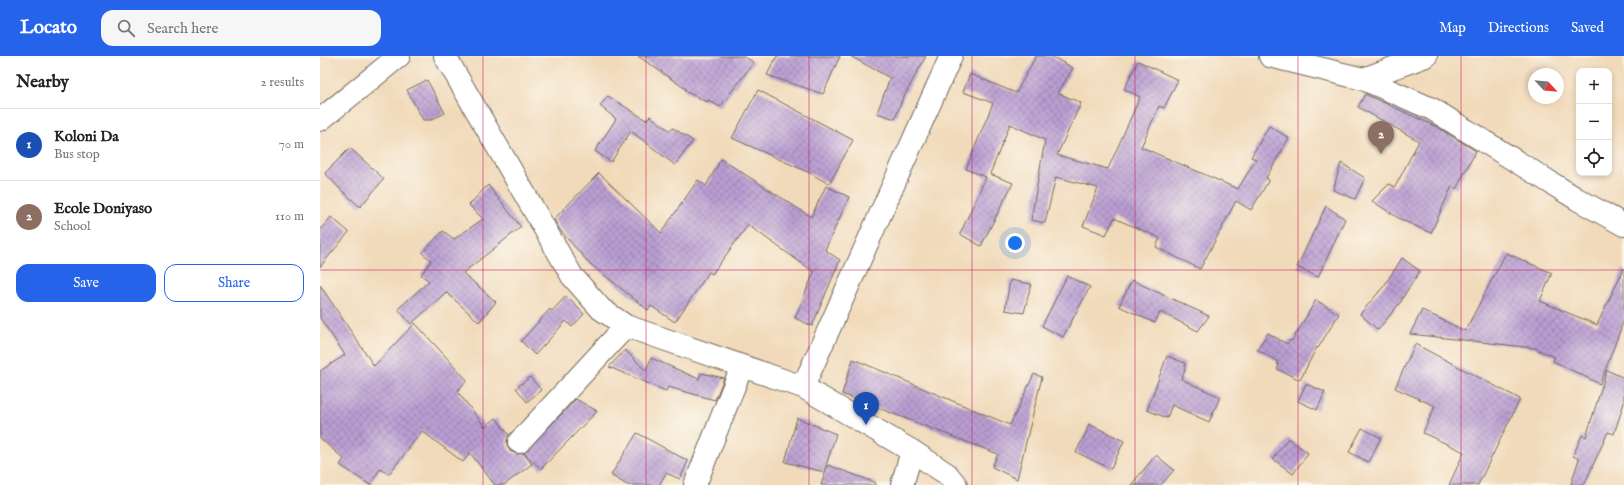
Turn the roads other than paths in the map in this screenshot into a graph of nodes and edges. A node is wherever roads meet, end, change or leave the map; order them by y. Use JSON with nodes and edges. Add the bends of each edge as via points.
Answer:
{"nodes":[{"id":1,"x":400,"y":56,"type":"edge"},
{"id":2,"x":445,"y":56,"type":"edge"},
{"id":3,"x":951,"y":56,"type":"edge"},
{"id":4,"x":1270,"y":56,"type":"edge"},
{"id":5,"x":1426,"y":56,"type":"edge"},
{"id":6,"x":1363,"y":79,"type":"junction"},
{"id":7,"x":320,"y":120,"type":"edge"},
{"id":8,"x":1624,"y":225,"type":"edge"},
{"id":9,"x":626,"y":326,"type":"junction"},
{"id":10,"x":742,"y":366,"type":"junction"},
{"id":11,"x":803,"y":387,"type":"junction"},
{"id":12,"x":519,"y":442,"type":"dead end"},
{"id":13,"x":912,"y":451,"type":"junction"},
{"id":14,"x":695,"y":485,"type":"edge"},
{"id":15,"x":902,"y":485,"type":"edge"},
{"id":16,"x":956,"y":485,"type":"edge"}],
"edges":[{"from":1,"to":7,"type":"street"},
{"from":2,"to":9,"type":"street","via":[[572,276],[601,309]]},
{"from":3,"to":11,"type":"street"},
{"from":4,"to":6,"type":"street"},
{"from":5,"to":6,"type":"street"},
{"from":6,"to":8,"type":"street","via":[[1432,109]]},
{"from":9,"to":10,"type":"street"},
{"from":9,"to":12,"type":"street"},
{"from":10,"to":11,"type":"street"},
{"from":10,"to":14,"type":"street"},
{"from":11,"to":13,"type":"street"},
{"from":13,"to":15,"type":"street"},
{"from":13,"to":16,"type":"street","via":[[946,474]]}]}
